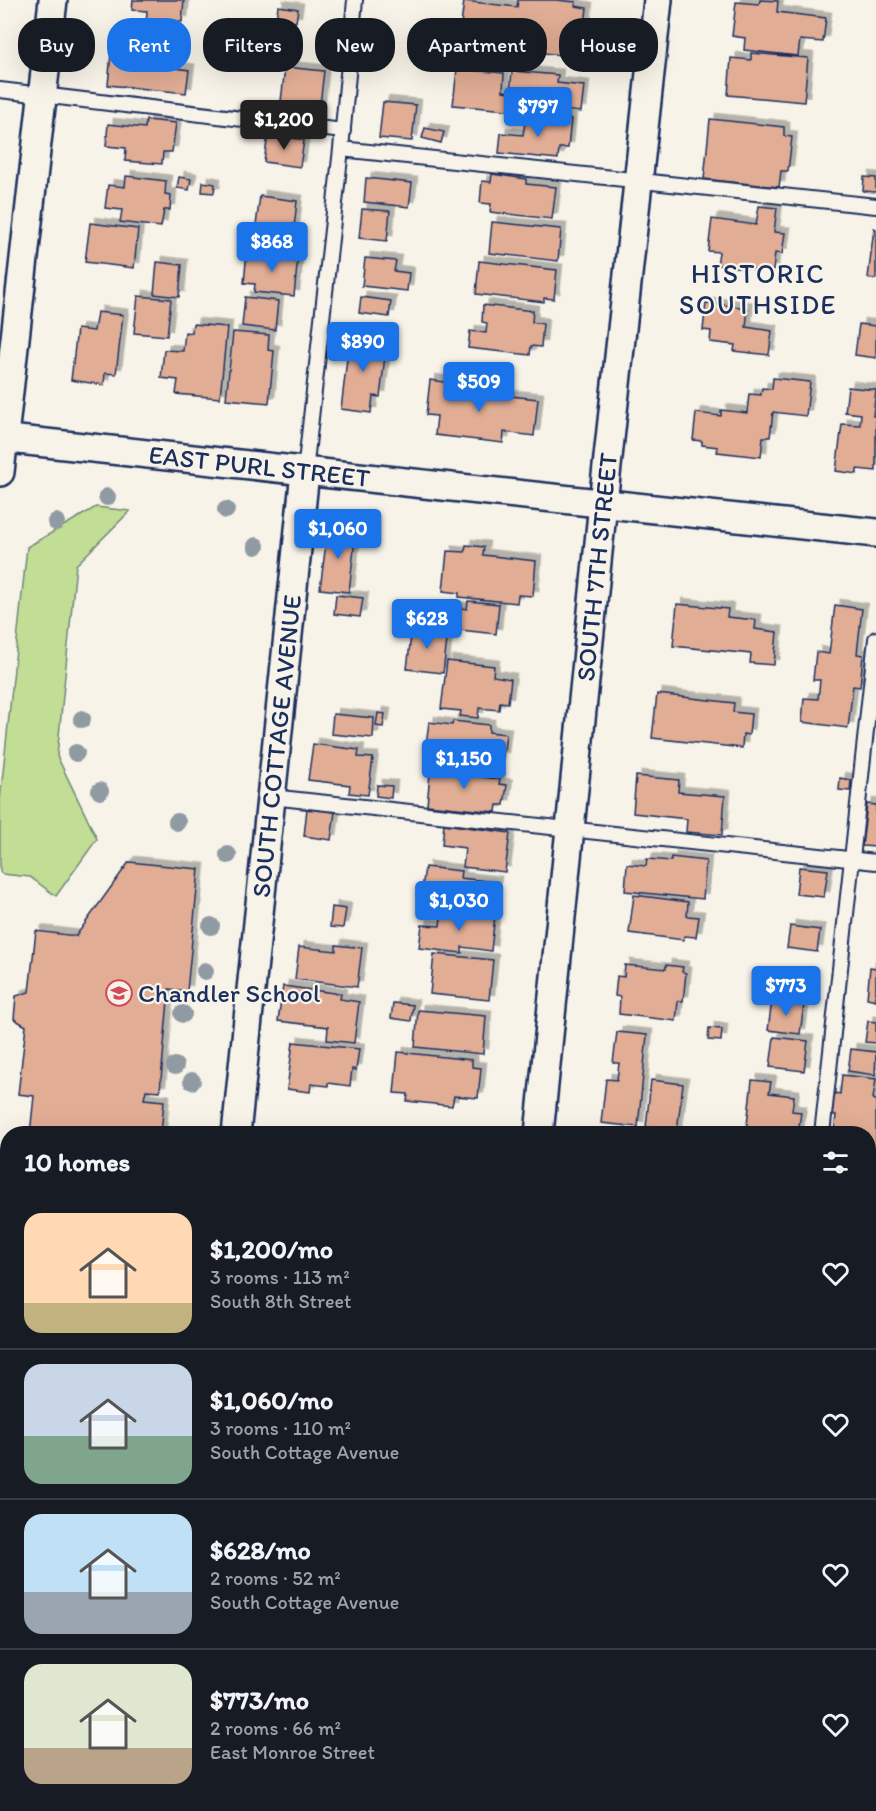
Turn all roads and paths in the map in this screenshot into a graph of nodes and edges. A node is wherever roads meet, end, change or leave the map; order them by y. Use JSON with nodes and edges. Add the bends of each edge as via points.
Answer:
{"nodes":[{"id":1,"x":53,"y":0,"type":"edge"},
{"id":2,"x":355,"y":0,"type":"edge"},
{"id":3,"x":658,"y":0,"type":"edge"},
{"id":4,"x":0,"y":90,"type":"edge"},
{"id":5,"x":43,"y":95,"type":"junction"},
{"id":6,"x":343,"y":131,"type":"junction"},
{"id":7,"x":341,"y":149,"type":"junction"},
{"id":8,"x":638,"y":180,"type":"junction"},
{"id":9,"x":876,"y":206,"type":"edge"},
{"id":10,"x":2,"y":439,"type":"edge"},
{"id":11,"x":0,"y":472,"type":"edge"},
{"id":12,"x":305,"y":472,"type":"junction"},
{"id":13,"x":603,"y":503,"type":"junction"},
{"id":14,"x":876,"y":534,"type":"edge"},
{"id":15,"x":876,"y":639,"type":"edge"},
{"id":16,"x":271,"y":797,"type":"junction"},
{"id":17,"x":570,"y":830,"type":"junction"},
{"id":18,"x":853,"y":859,"type":"junction"},
{"id":19,"x":876,"y":862,"type":"edge"},
{"id":20,"x":241,"y":1126,"type":"edge"},
{"id":21,"x":540,"y":1126,"type":"edge"},
{"id":22,"x":823,"y":1126,"type":"edge"}],
"edges":[{"from":1,"to":5,"type":"street"},
{"from":2,"to":6,"type":"lane","name":"SOUTH COTTAGE AVENUE"},
{"from":3,"to":8,"type":"street","name":"SOUTH 7TH STREET"},
{"from":4,"to":5,"type":"lane"},
{"from":5,"to":6,"type":"lane"},
{"from":5,"to":10,"type":"street"},
{"from":6,"to":7,"type":"lane","name":"SOUTH COTTAGE AVENUE"},
{"from":7,"to":8,"type":"lane"},
{"from":7,"to":12,"type":"lane","name":"SOUTH COTTAGE AVENUE"},
{"from":8,"to":9,"type":"lane"},
{"from":8,"to":13,"type":"street","name":"SOUTH 7TH STREET"},
{"from":10,"to":11,"type":"street"},
{"from":10,"to":12,"type":"street","name":"EAST PURL STREET"},
{"from":12,"to":13,"type":"street","name":"EAST PURL STREET"},
{"from":12,"to":16,"type":"street","name":"SOUTH COTTAGE AVENUE"},
{"from":13,"to":14,"type":"street","name":"EAST PURL STREET"},
{"from":13,"to":17,"type":"street","name":"SOUTH 7TH STREET"},
{"from":15,"to":18,"type":"lane"},
{"from":16,"to":17,"type":"lane"},
{"from":16,"to":20,"type":"street","name":"SOUTH COTTAGE AVENUE"},
{"from":17,"to":18,"type":"lane"},
{"from":17,"to":21,"type":"street","name":"SOUTH 7TH STREET"},
{"from":18,"to":19,"type":"lane"},
{"from":18,"to":22,"type":"lane"}]}
